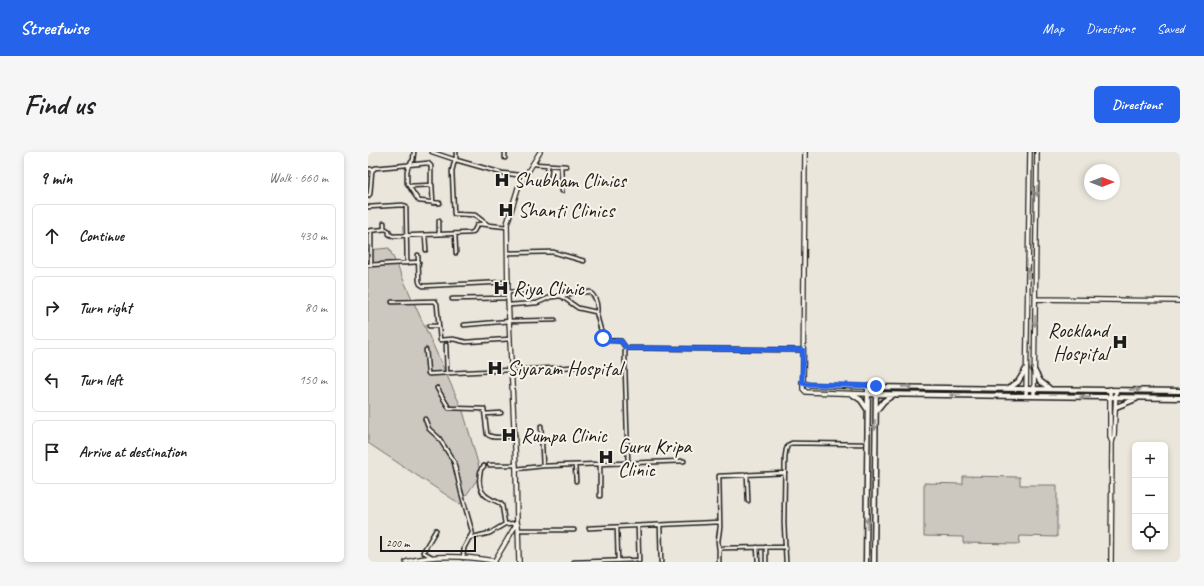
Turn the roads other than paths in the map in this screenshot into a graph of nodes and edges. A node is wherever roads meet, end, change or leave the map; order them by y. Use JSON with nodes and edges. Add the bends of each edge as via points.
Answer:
{"nodes":[{"id":1,"x":414,"y":152,"type":"edge"},
{"id":2,"x":432,"y":152,"type":"edge"},
{"id":3,"x":456,"y":152,"type":"edge"},
{"id":4,"x":506,"y":152,"type":"edge"},
{"id":5,"x":805,"y":152,"type":"edge"},
{"id":6,"x":1030,"y":152,"type":"edge"},
{"id":7,"x":1037,"y":152,"type":"edge"},
{"id":8,"x":539,"y":153,"type":"edge"},
{"id":9,"x":505,"y":158,"type":"dead end"},
{"id":10,"x":455,"y":159,"type":"junction"},
{"id":11,"x":532,"y":164,"type":"junction"},
{"id":12,"x":409,"y":165,"type":"junction"},
{"id":13,"x":548,"y":166,"type":"junction"},
{"id":14,"x":561,"y":166,"type":"junction"},
{"id":15,"x":566,"y":166,"type":"dead end"},
{"id":16,"x":368,"y":169,"type":"edge"},
{"id":17,"x":374,"y":169,"type":"junction"},
{"id":18,"x":526,"y":176,"type":"junction"},
{"id":19,"x":547,"y":178,"type":"dead end"},
{"id":20,"x":431,"y":184,"type":"junction"},
{"id":21,"x":409,"y":186,"type":"junction"},
{"id":22,"x":562,"y":191,"type":"dead end"},
{"id":23,"x":368,"y":196,"type":"edge"},
{"id":24,"x":433,"y":203,"type":"junction"},
{"id":25,"x":440,"y":203,"type":"dead end"},
{"id":26,"x":368,"y":207,"type":"edge"},
{"id":27,"x":439,"y":221,"type":"dead end"},
{"id":28,"x":384,"y":224,"type":"dead end"},
{"id":29,"x":489,"y":225,"type":"junction"},
{"id":30,"x":507,"y":227,"type":"junction"},
{"id":31,"x":384,"y":229,"type":"junction"},
{"id":32,"x":369,"y":230,"type":"edge"},
{"id":33,"x":439,"y":234,"type":"junction"},
{"id":34,"x":455,"y":234,"type":"junction"},
{"id":35,"x":425,"y":235,"type":"junction"},
{"id":36,"x":406,"y":236,"type":"junction"},
{"id":37,"x":426,"y":250,"type":"dead end"},
{"id":38,"x":456,"y":253,"type":"dead end"},
{"id":39,"x":508,"y":253,"type":"junction"},
{"id":40,"x":418,"y":255,"type":"dead end"},
{"id":41,"x":584,"y":261,"type":"dead end"},
{"id":42,"x":407,"y":262,"type":"junction"},
{"id":43,"x":419,"y":262,"type":"junction"},
{"id":44,"x":370,"y":264,"type":"edge"},
{"id":45,"x":508,"y":282,"type":"junction"},
{"id":46,"x":508,"y":292,"type":"junction"},
{"id":47,"x":527,"y":292,"type":"dead end"},
{"id":48,"x":561,"y":296,"type":"junction"},
{"id":49,"x":508,"y":298,"type":"junction"},
{"id":50,"x":452,"y":299,"type":"dead end"},
{"id":51,"x":1035,"y":299,"type":"junction"},
{"id":52,"x":1180,"y":301,"type":"edge"},
{"id":53,"x":392,"y":302,"type":"dead end"},
{"id":54,"x":509,"y":305,"type":"junction"},
{"id":55,"x":597,"y":314,"type":"junction"},
{"id":56,"x":555,"y":320,"type":"dead end"},
{"id":57,"x":510,"y":321,"type":"junction"},
{"id":58,"x":464,"y":325,"type":"dead end"},
{"id":59,"x":429,"y":326,"type":"dead end"},
{"id":60,"x":438,"y":326,"type":"junction"},
{"id":61,"x":510,"y":339,"type":"junction"},
{"id":62,"x":446,"y":345,"type":"dead end"},
{"id":63,"x":626,"y":348,"type":"junction"},
{"id":64,"x":426,"y":350,"type":"dead end"},
{"id":65,"x":803,"y":350,"type":"junction"},
{"id":66,"x":574,"y":367,"type":"dead end"},
{"id":67,"x":512,"y":369,"type":"junction"},
{"id":68,"x":1026,"y":369,"type":"junction"},
{"id":69,"x":1034,"y":370,"type":"junction"},
{"id":70,"x":447,"y":373,"type":"junction"},
{"id":71,"x":802,"y":382,"type":"junction"},
{"id":72,"x":876,"y":386,"type":"junction"},
{"id":73,"x":868,"y":387,"type":"junction"},
{"id":74,"x":437,"y":388,"type":"dead end"},
{"id":75,"x":1007,"y":388,"type":"junction"},
{"id":76,"x":1026,"y":388,"type":"junction"},
{"id":77,"x":1034,"y":389,"type":"junction"},
{"id":78,"x":1053,"y":389,"type":"junction"},
{"id":79,"x":1110,"y":389,"type":"junction"},
{"id":80,"x":1116,"y":390,"type":"junction"},
{"id":81,"x":1180,"y":391,"type":"edge"},
{"id":82,"x":852,"y":394,"type":"junction"},
{"id":83,"x":868,"y":394,"type":"junction"},
{"id":84,"x":876,"y":394,"type":"junction"},
{"id":85,"x":895,"y":394,"type":"junction"},
{"id":86,"x":1026,"y":396,"type":"junction"},
{"id":87,"x":1034,"y":396,"type":"junction"},
{"id":88,"x":1110,"y":397,"type":"junction"},
{"id":89,"x":1116,"y":397,"type":"junction"},
{"id":90,"x":1141,"y":397,"type":"junction"},
{"id":91,"x":1180,"y":398,"type":"edge"},
{"id":92,"x":1116,"y":407,"type":"junction"},
{"id":93,"x":868,"y":411,"type":"junction"},
{"id":94,"x":876,"y":412,"type":"junction"},
{"id":95,"x":501,"y":413,"type":"dead end"},
{"id":96,"x":485,"y":414,"type":"junction"},
{"id":97,"x":425,"y":420,"type":"dead end"},
{"id":98,"x":541,"y":426,"type":"dead end"},
{"id":99,"x":515,"y":436,"type":"junction"},
{"id":100,"x":868,"y":442,"type":"junction"},
{"id":101,"x":875,"y":442,"type":"junction"},
{"id":102,"x":1112,"y":442,"type":"junction"},
{"id":103,"x":862,"y":444,"type":"dead end"},
{"id":104,"x":684,"y":461,"type":"dead end"},
{"id":105,"x":628,"y":464,"type":"junction"},
{"id":106,"x":489,"y":465,"type":"dead end"},
{"id":107,"x":575,"y":465,"type":"junction"},
{"id":108,"x":600,"y":465,"type":"junction"},
{"id":109,"x":484,"y":466,"type":"dead end"},
{"id":110,"x":543,"y":466,"type":"junction"},
{"id":111,"x":516,"y":467,"type":"junction"},
{"id":112,"x":784,"y":473,"type":"junction"},
{"id":113,"x":747,"y":474,"type":"junction"},
{"id":114,"x":576,"y":481,"type":"dead end"},
{"id":115,"x":600,"y":496,"type":"dead end"},
{"id":116,"x":748,"y":501,"type":"dead end"},
{"id":117,"x":720,"y":522,"type":"junction"},
{"id":118,"x":518,"y":523,"type":"junction"},
{"id":119,"x":505,"y":524,"type":"junction"},
{"id":120,"x":660,"y":525,"type":"junction"},
{"id":121,"x":638,"y":526,"type":"junction"},
{"id":122,"x":617,"y":527,"type":"junction"},
{"id":123,"x":589,"y":528,"type":"dead end"},
{"id":124,"x":436,"y":530,"type":"dead end"},
{"id":125,"x":518,"y":530,"type":"junction"},
{"id":126,"x":574,"y":530,"type":"dead end"},
{"id":127,"x":469,"y":538,"type":"junction"},
{"id":128,"x":757,"y":547,"type":"junction"},
{"id":129,"x":766,"y":547,"type":"junction"},
{"id":130,"x":785,"y":547,"type":"junction"},
{"id":131,"x":719,"y":550,"type":"junction"},
{"id":132,"x":432,"y":558,"type":"junction"},
{"id":133,"x":463,"y":558,"type":"junction"},
{"id":134,"x":618,"y":561,"type":"junction"},
{"id":135,"x":639,"y":561,"type":"edge"},
{"id":136,"x":406,"y":562,"type":"edge"},
{"id":137,"x":495,"y":562,"type":"edge"},
{"id":138,"x":519,"y":562,"type":"edge"},
{"id":139,"x":574,"y":562,"type":"edge"},
{"id":140,"x":595,"y":562,"type":"edge"},
{"id":141,"x":661,"y":562,"type":"edge"},
{"id":142,"x":719,"y":562,"type":"edge"},
{"id":143,"x":758,"y":562,"type":"edge"},
{"id":144,"x":766,"y":562,"type":"edge"},
{"id":145,"x":786,"y":562,"type":"edge"},
{"id":146,"x":866,"y":562,"type":"edge"},
{"id":147,"x":874,"y":562,"type":"edge"},
{"id":148,"x":1111,"y":562,"type":"edge"}],
"edges":[{"from":1,"to":12,"type":"street","via":[[414,160]]},
{"from":2,"to":10,"type":"street"},
{"from":3,"to":10,"type":"street"},
{"from":4,"to":9,"type":"street"},
{"from":5,"to":65,"type":"street"},
{"from":68,"to":6,"type":"street","one_way":true},
{"from":7,"to":51,"type":"street","one_way":true},
{"from":8,"to":11,"type":"street"},
{"from":10,"to":18,"type":"street","via":[[502,173]]},
{"from":10,"to":29,"type":"street","via":[[452,171],[454,214],[475,215]]},
{"from":11,"to":13,"type":"street"},
{"from":11,"to":18,"type":"street"},
{"from":12,"to":17,"type":"street"},
{"from":12,"to":20,"type":"street","via":[[430,164]]},
{"from":12,"to":21,"type":"street"},
{"from":13,"to":14,"type":"street"},
{"from":13,"to":19,"type":"street"},
{"from":14,"to":15,"type":"street"},
{"from":14,"to":22,"type":"street"},
{"from":16,"to":17,"type":"street"},
{"from":17,"to":23,"type":"street"},
{"from":18,"to":30,"type":"street","via":[[518,188]]},
{"from":20,"to":21,"type":"street"},
{"from":20,"to":24,"type":"street"},
{"from":21,"to":24,"type":"street","via":[[420,201]]},
{"from":24,"to":25,"type":"street"},
{"from":26,"to":36,"type":"street","via":[[406,206]]},
{"from":27,"to":33,"type":"street"},
{"from":28,"to":31,"type":"street"},
{"from":29,"to":30,"type":"street"},
{"from":29,"to":34,"type":"street","via":[[478,224],[473,233]]},
{"from":30,"to":39,"type":"street"},
{"from":31,"to":32,"type":"street"},
{"from":31,"to":36,"type":"street","via":[[393,236]]},
{"from":32,"to":44,"type":"street"},
{"from":33,"to":34,"type":"street"},
{"from":33,"to":35,"type":"street"},
{"from":34,"to":38,"type":"street"},
{"from":35,"to":36,"type":"street"},
{"from":35,"to":37,"type":"street"},
{"from":36,"to":42,"type":"street"},
{"from":39,"to":41,"type":"street","via":[[554,252]]},
{"from":39,"to":45,"type":"street"},
{"from":40,"to":43,"type":"street"},
{"from":42,"to":43,"type":"street"},
{"from":42,"to":44,"type":"street"},
{"from":43,"to":45,"type":"street","via":[[419,281],[423,286]]},
{"from":45,"to":46,"type":"street"},
{"from":46,"to":47,"type":"street"},
{"from":46,"to":49,"type":"street"},
{"from":48,"to":54,"type":"street","via":[[550,297],[536,303]]},
{"from":48,"to":55,"type":"street","via":[[578,308]]},
{"from":48,"to":55,"type":"street","via":[[590,292],[597,302]]},
{"from":49,"to":50,"type":"street"},
{"from":49,"to":54,"type":"street"},
{"from":51,"to":52,"type":"street"},
{"from":51,"to":69,"type":"street","one_way":true},
{"from":53,"to":60,"type":"street","via":[[435,301]]},
{"from":54,"to":57,"type":"street"},
{"from":55,"to":63,"type":"street","via":[[603,338],[607,341],[621,341]]},
{"from":56,"to":57,"type":"street"},
{"from":57,"to":58,"type":"street"},
{"from":57,"to":61,"type":"street"},
{"from":59,"to":60,"type":"street"},
{"from":60,"to":61,"type":"street","via":[[441,340],[466,342]]},
{"from":61,"to":67,"type":"street"},
{"from":62,"to":70,"type":"street"},
{"from":63,"to":65,"type":"street"},
{"from":63,"to":105,"type":"street"},
{"from":64,"to":70,"type":"street","via":[[428,374]]},
{"from":65,"to":71,"type":"street"},
{"from":66,"to":67,"type":"street"},
{"from":67,"to":70,"type":"street"},
{"from":67,"to":99,"type":"street"},
{"from":68,"to":75,"type":"main road","via":[[1018,382]]},
{"from":68,"to":76,"type":"street"},
{"from":69,"to":77,"type":"street"},
{"from":69,"to":78,"type":"main road","via":[[1044,385]]},
{"from":71,"to":73,"type":"street","via":[[810,385]]},
{"from":71,"to":82,"type":"street","via":[[806,392]]},
{"from":72,"to":73,"type":"main road"},
{"from":72,"to":75,"type":"main road","one_way":true},
{"from":72,"to":84,"type":"main road"},
{"from":73,"to":83,"type":"main road"},
{"from":74,"to":96,"type":"street","via":[[449,408],[483,408]]},
{"from":75,"to":76,"type":"main road"},
{"from":76,"to":77,"type":"main road"},
{"from":76,"to":86,"type":"street"},
{"from":77,"to":78,"type":"main road"},
{"from":77,"to":87,"type":"street"},
{"from":78,"to":79,"type":"main road"},
{"from":79,"to":80,"type":"main road"},
{"from":79,"to":88,"type":"street"},
{"from":80,"to":81,"type":"main road","one_way":true},
{"from":80,"to":89,"type":"street"},
{"from":82,"to":83,"type":"street"},
{"from":82,"to":93,"type":"main road","via":[[862,400]]},
{"from":83,"to":84,"type":"main road"},
{"from":83,"to":93,"type":"main road"},
{"from":84,"to":85,"type":"main road"},
{"from":84,"to":94,"type":"main road"},
{"from":86,"to":85,"type":"main road","one_way":true},
{"from":85,"to":94,"type":"main road","via":[[889,396]]},
{"from":86,"to":87,"type":"main road"},
{"from":88,"to":87,"type":"main road","one_way":true},
{"from":88,"to":89,"type":"main road"},
{"from":88,"to":102,"type":"street"},
{"from":89,"to":90,"type":"main road"},
{"from":89,"to":92,"type":"street"},
{"from":90,"to":91,"type":"main road"},
{"from":90,"to":92,"type":"main road"},
{"from":92,"to":102,"type":"street"},
{"from":93,"to":100,"type":"main road"},
{"from":94,"to":101,"type":"main road","one_way":true},
{"from":95,"to":96,"type":"street"},
{"from":96,"to":99,"type":"street","via":[[488,436]]},
{"from":97,"to":127,"type":"street","via":[[429,430],[439,438],[454,462],[472,531]]},
{"from":98,"to":110,"type":"street"},
{"from":99,"to":111,"type":"street"},
{"from":100,"to":101,"type":"main road"},
{"from":146,"to":100,"type":"main road","one_way":true},
{"from":101,"to":147,"type":"main road"},
{"from":102,"to":148,"type":"street"},
{"from":103,"to":112,"type":"street","via":[[792,443],[786,450]]},
{"from":104,"to":105,"type":"street"},
{"from":105,"to":108,"type":"street"},
{"from":106,"to":111,"type":"street"},
{"from":107,"to":108,"type":"street"},
{"from":107,"to":110,"type":"street"},
{"from":107,"to":114,"type":"street"},
{"from":108,"to":115,"type":"street"},
{"from":109,"to":119,"type":"street","via":[[481,469],[479,488],[485,496],[502,505]]},
{"from":110,"to":111,"type":"street"},
{"from":111,"to":118,"type":"street"},
{"from":112,"to":113,"type":"street"},
{"from":112,"to":130,"type":"street"},
{"from":113,"to":116,"type":"street"},
{"from":113,"to":117,"type":"street","via":[[719,477]]},
{"from":117,"to":120,"type":"street"},
{"from":117,"to":131,"type":"street"},
{"from":118,"to":119,"type":"street"},
{"from":118,"to":125,"type":"street"},
{"from":118,"to":137,"type":"street"},
{"from":119,"to":127,"type":"street","via":[[490,533]]},
{"from":120,"to":121,"type":"street"},
{"from":120,"to":141,"type":"street"},
{"from":121,"to":122,"type":"street"},
{"from":121,"to":135,"type":"street"},
{"from":122,"to":123,"type":"street"},
{"from":122,"to":134,"type":"street"},
{"from":124,"to":132,"type":"street","via":[[424,552]]},
{"from":125,"to":126,"type":"street"},
{"from":125,"to":138,"type":"street"},
{"from":127,"to":133,"type":"street"},
{"from":128,"to":129,"type":"street"},
{"from":128,"to":131,"type":"street"},
{"from":128,"to":143,"type":"street"},
{"from":129,"to":130,"type":"street"},
{"from":129,"to":144,"type":"street"},
{"from":130,"to":145,"type":"street"},
{"from":131,"to":142,"type":"street"},
{"from":132,"to":133,"type":"street"},
{"from":132,"to":136,"type":"street"},
{"from":133,"to":137,"type":"street"},
{"from":134,"to":135,"type":"street"},
{"from":134,"to":140,"type":"street"},
{"from":139,"to":140,"type":"street"}]}
